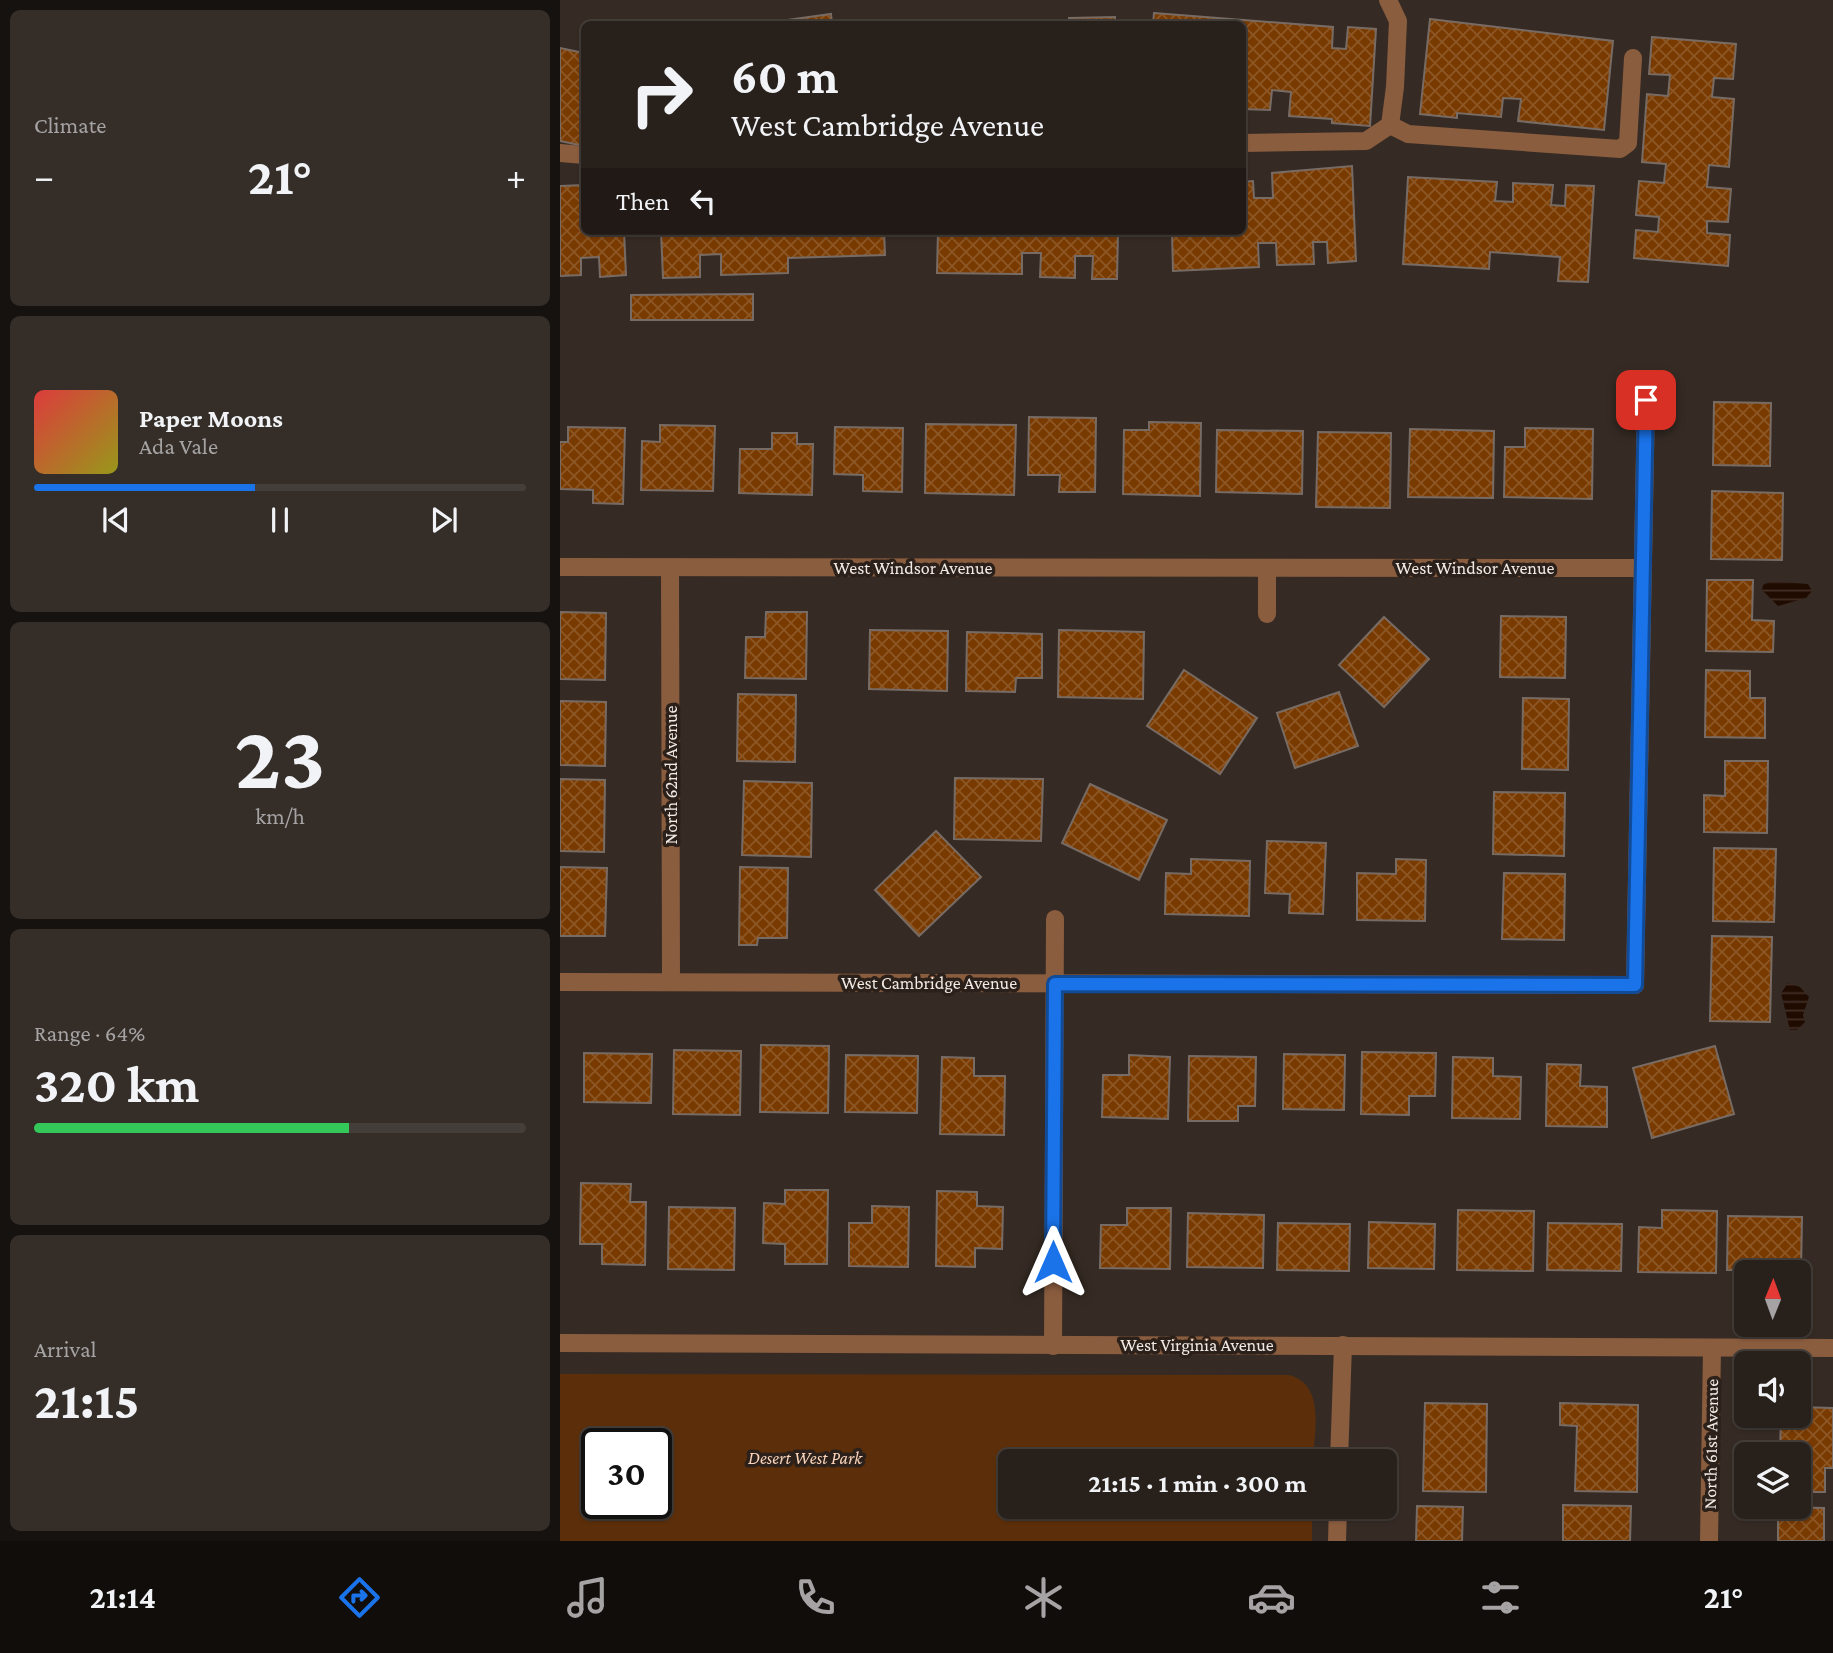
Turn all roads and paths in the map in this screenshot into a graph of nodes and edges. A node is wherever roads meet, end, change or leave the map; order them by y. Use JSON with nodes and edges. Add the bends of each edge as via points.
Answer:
{"nodes":[{"id":1,"x":1388,"y":0,"type":"edge"},
{"id":2,"x":1633,"y":58,"type":"dead end"},
{"id":3,"x":1390,"y":125,"type":"junction"},
{"id":4,"x":1246,"y":143,"type":"edge"},
{"id":5,"x":560,"y":153,"type":"edge"},
{"id":6,"x":581,"y":155,"type":"edge"},
{"id":7,"x":1646,"y":400,"type":"dead end"},
{"id":8,"x":560,"y":567,"type":"edge"},
{"id":9,"x":670,"y":568,"type":"junction"},
{"id":10,"x":1267,"y":568,"type":"junction"},
{"id":11,"x":1640,"y":568,"type":"junction"},
{"id":12,"x":1267,"y":614,"type":"dead end"},
{"id":13,"x":1055,"y":919,"type":"dead end"},
{"id":14,"x":671,"y":981,"type":"junction"},
{"id":15,"x":560,"y":982,"type":"edge"},
{"id":16,"x":1055,"y":984,"type":"junction"},
{"id":17,"x":560,"y":1343,"type":"edge"},
{"id":18,"x":1343,"y":1345,"type":"junction"},
{"id":19,"x":1053,"y":1346,"type":"junction"},
{"id":20,"x":1712,"y":1348,"type":"junction"},
{"id":21,"x":1833,"y":1349,"type":"edge"},
{"id":22,"x":1339,"y":1449,"type":"edge"},
{"id":23,"x":1338,"y":1519,"type":"edge"},
{"id":24,"x":1337,"y":1541,"type":"edge"},
{"id":25,"x":1709,"y":1541,"type":"edge"}],
"edges":[{"from":1,"to":3,"type":"street","via":[[1398,21]]},
{"from":2,"to":3,"type":"street","via":[[1628,143],[1620,149],[1408,134]]},
{"from":3,"to":4,"type":"street","via":[[1366,141]]},
{"from":5,"to":6,"type":"street"},
{"from":7,"to":11,"type":"street"},
{"from":8,"to":9,"type":"street","name":"West Windsor Avenue"},
{"from":9,"to":10,"type":"street","name":"West Windsor Avenue"},
{"from":9,"to":14,"type":"street","name":"North 62nd Avenue"},
{"from":10,"to":11,"type":"street","name":"West Windsor Avenue"},
{"from":10,"to":12,"type":"street"},
{"from":11,"to":16,"type":"street","name":"West Cambridge Avenue","via":[[1635,985]]},
{"from":13,"to":16,"type":"street"},
{"from":14,"to":15,"type":"street","name":"West Cambridge Avenue"},
{"from":14,"to":16,"type":"street","name":"West Cambridge Avenue"},
{"from":16,"to":19,"type":"street"},
{"from":17,"to":19,"type":"street","name":"West Virginia Avenue"},
{"from":18,"to":19,"type":"street","name":"West Virginia Avenue"},
{"from":18,"to":20,"type":"street","name":"West Virginia Avenue"},
{"from":18,"to":22,"type":"street"},
{"from":20,"to":21,"type":"street","name":"West Virginia Avenue"},
{"from":20,"to":25,"type":"street","name":"North 61st Avenue"},
{"from":23,"to":24,"type":"street"}]}
